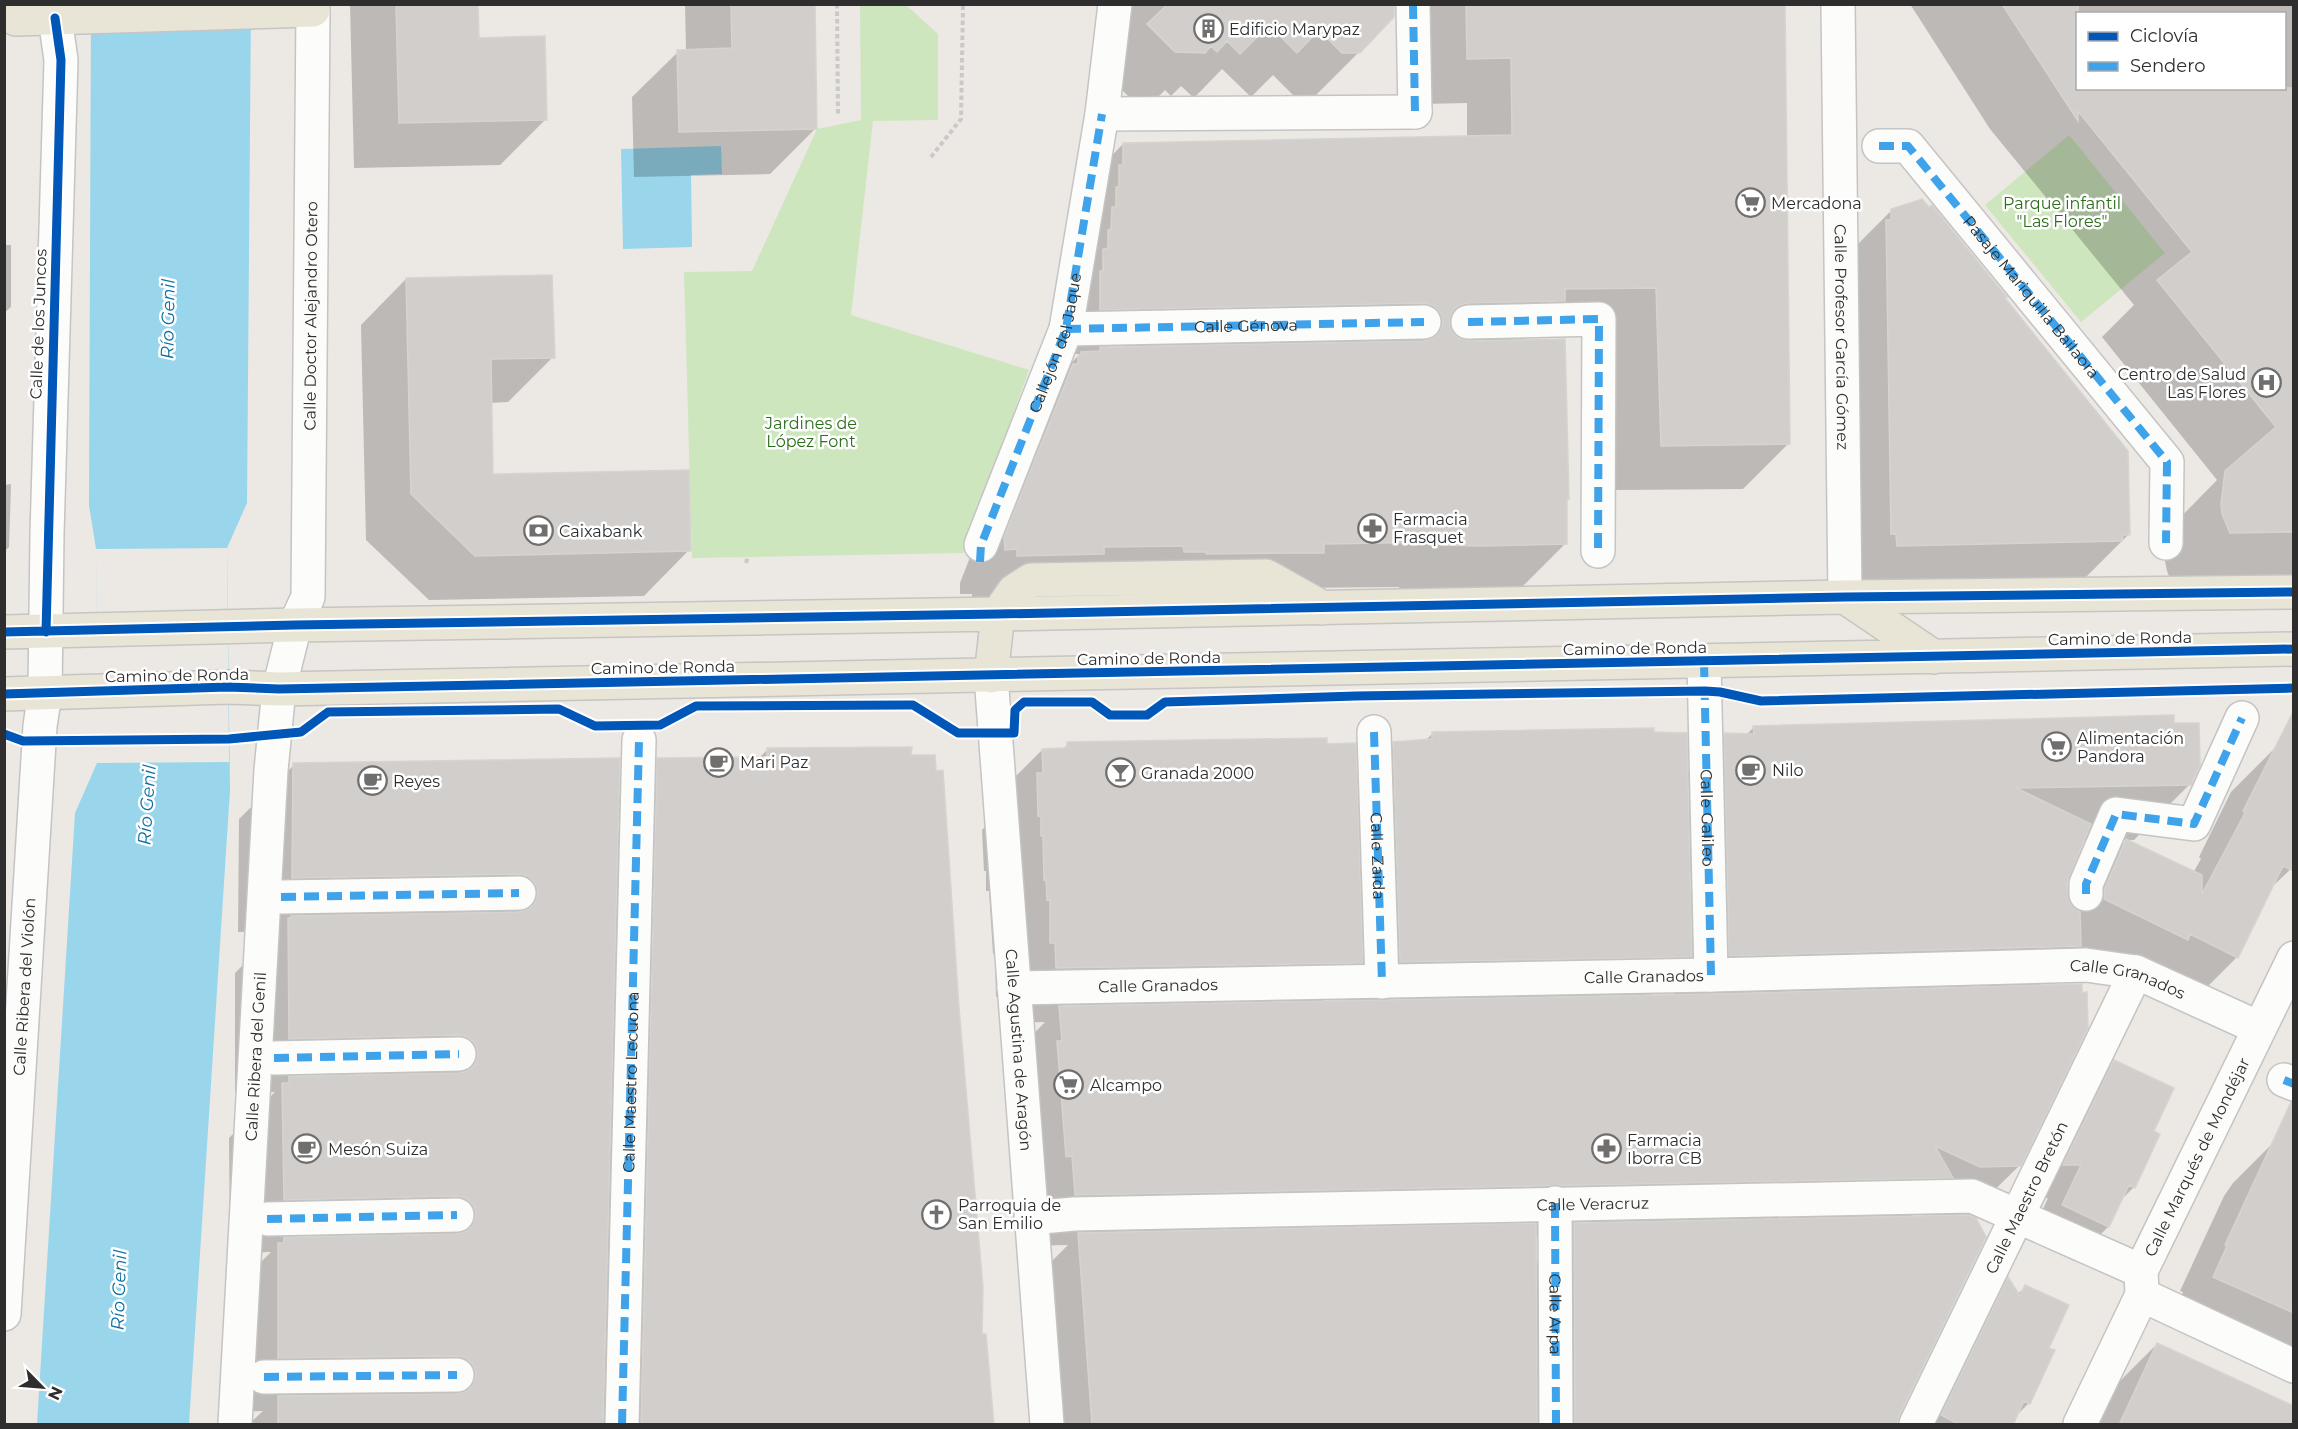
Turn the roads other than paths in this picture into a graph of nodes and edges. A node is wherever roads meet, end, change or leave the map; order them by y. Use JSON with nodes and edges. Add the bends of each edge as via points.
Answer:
{"nodes":[{"id":1,"x":1115,"y":4,"type":"edge"},
{"id":2,"x":1413,"y":4,"type":"edge"},
{"id":3,"x":1838,"y":4,"type":"edge"},
{"id":4,"x":313,"y":8,"type":"edge"},
{"id":5,"x":12,"y":14,"type":"edge"},
{"id":6,"x":70,"y":18,"type":"junction"},
{"id":7,"x":1102,"y":114,"type":"junction"},
{"id":8,"x":1879,"y":146,"type":"dead end"},
{"id":9,"x":1424,"y":322,"type":"dead end"},
{"id":10,"x":1468,"y":322,"type":"dead end"},
{"id":11,"x":1066,"y":329,"type":"junction"},
{"id":12,"x":2166,"y":543,"type":"dead end"},
{"id":13,"x":1598,"y":551,"type":"dead end"},
{"id":14,"x":981,"y":553,"type":"dead end"},
{"id":15,"x":2294,"y":592,"type":"edge"},
{"id":16,"x":1845,"y":597,"type":"junction"},
{"id":17,"x":998,"y":614,"type":"junction"},
{"id":18,"x":295,"y":625,"type":"junction"},
{"id":19,"x":4,"y":632,"type":"edge"},
{"id":20,"x":46,"y":632,"type":"junction"},
{"id":21,"x":2294,"y":649,"type":"edge"},
{"id":22,"x":1934,"y":657,"type":"junction"},
{"id":23,"x":1704,"y":662,"type":"junction"},
{"id":24,"x":991,"y":676,"type":"junction"},
{"id":25,"x":279,"y":689,"type":"junction"},
{"id":26,"x":45,"y":693,"type":"junction"},
{"id":27,"x":4,"y":694,"type":"edge"},
{"id":28,"x":2242,"y":718,"type":"dead end"},
{"id":29,"x":1374,"y":732,"type":"dead end"},
{"id":30,"x":639,"y":740,"type":"dead end"},
{"id":31,"x":519,"y":893,"type":"dead end"},
{"id":32,"x":2086,"y":894,"type":"dead end"},
{"id":33,"x":281,"y":897,"type":"dead end"},
{"id":34,"x":2294,"y":958,"type":"edge"},
{"id":35,"x":2136,"y":972,"type":"junction"},
{"id":36,"x":1711,"y":975,"type":"junction"},
{"id":37,"x":1382,"y":982,"type":"junction"},
{"id":38,"x":1014,"y":988,"type":"junction"},
{"id":39,"x":2259,"y":1028,"type":"junction"},
{"id":40,"x":459,"y":1054,"type":"dead end"},
{"id":41,"x":274,"y":1058,"type":"dead end"},
{"id":42,"x":1555,"y":1203,"type":"junction"},
{"id":43,"x":457,"y":1215,"type":"dead end"},
{"id":44,"x":2017,"y":1215,"type":"junction"},
{"id":45,"x":1031,"y":1218,"type":"junction"},
{"id":46,"x":267,"y":1219,"type":"dead end"},
{"id":47,"x":2141,"y":1283,"type":"junction"},
{"id":48,"x":4,"y":1314,"type":"edge"},
{"id":49,"x":2294,"y":1366,"type":"edge"},
{"id":50,"x":457,"y":1375,"type":"dead end"},
{"id":51,"x":264,"y":1377,"type":"dead end"},
{"id":52,"x":236,"y":1425,"type":"edge"},
{"id":53,"x":622,"y":1425,"type":"edge"},
{"id":54,"x":1047,"y":1425,"type":"edge"},
{"id":55,"x":1556,"y":1425,"type":"edge"},
{"id":56,"x":1916,"y":1425,"type":"edge"},
{"id":57,"x":2080,"y":1425,"type":"edge"}],
"edges":[{"from":1,"to":7,"type":"street","name":"Callejón del Jaque"},
{"from":2,"to":7,"type":"street","via":[[1415,112]]},
{"from":3,"to":16,"type":"street","name":"Calle Profesor García Gómez"},
{"from":4,"to":6,"type":"main road"},
{"from":4,"to":18,"type":"street","name":"Calle Doctor Alejandro Otero","via":[[308,597]]},
{"from":5,"to":6,"type":"main road"},
{"from":6,"to":20,"type":"street","name":"Calle de los Juncos","via":[[61,60]]},
{"from":7,"to":11,"type":"street","name":"Callejón del Jaque"},
{"from":8,"to":12,"type":"street","name":"Pasaje Mariquilla Bailaora","via":[[1908,146],[2166,462]]},
{"from":9,"to":11,"type":"street","name":"Calle Génova"},
{"from":10,"to":13,"type":"street","via":[[1599,319]]},
{"from":11,"to":14,"type":"street","name":"Callejón del Jaque"},
{"from":15,"to":16,"type":"main road"},
{"from":16,"to":17,"type":"main road"},
{"from":16,"to":22,"type":"main road"},
{"from":17,"to":18,"type":"main road"},
{"from":17,"to":24,"type":"main road"},
{"from":18,"to":20,"type":"main road"},
{"from":18,"to":25,"type":"street","name":"Calle Doctor Alejandro Otero"},
{"from":19,"to":20,"type":"main road"},
{"from":20,"to":26,"type":"street","name":"Calle de los Juncos"},
{"from":21,"to":22,"type":"main road","name":"Camino de Ronda"},
{"from":22,"to":23,"type":"main road","name":"Camino de Ronda"},
{"from":23,"to":24,"type":"main road","name":"Camino de Ronda"},
{"from":23,"to":36,"type":"street","name":"Calle Galileo"},
{"from":24,"to":25,"type":"main road","name":"Camino de Ronda"},
{"from":24,"to":38,"type":"street","name":"Calle Agustina de Aragón"},
{"from":25,"to":26,"type":"main road","name":"Camino de Ronda"},
{"from":25,"to":52,"type":"street","name":"Calle Ribera del Genil","via":[[271,770]]},
{"from":26,"to":27,"type":"main road","name":"Camino de Ronda"},
{"from":26,"to":48,"type":"street","name":"Calle Ribera del Violón"},
{"from":28,"to":32,"type":"street","via":[[2194,824],[2116,814],[2086,884]]},
{"from":29,"to":37,"type":"street","name":"Calle Zaida"},
{"from":30,"to":53,"type":"street","name":"Calle Maestro Lecuona"},
{"from":31,"to":33,"type":"street"},
{"from":34,"to":39,"type":"street","name":"Calle Marqués de Mondéjar"},
{"from":35,"to":36,"type":"street","name":"Calle Granados","via":[[2086,965]]},
{"from":35,"to":39,"type":"street","name":"Calle Granados"},
{"from":35,"to":44,"type":"street","name":"Calle Maestro Bretón"},
{"from":36,"to":37,"type":"street","name":"Calle Granados"},
{"from":37,"to":38,"type":"street","name":"Calle Granados"},
{"from":38,"to":45,"type":"street","name":"Calle Agustina de Aragón"},
{"from":39,"to":47,"type":"street","name":"Calle Marqués de Mondéjar"},
{"from":40,"to":41,"type":"street","name":"Calle Ribera del Genil"},
{"from":42,"to":44,"type":"street","name":"Calle Veracruz","via":[[1972,1196]]},
{"from":42,"to":45,"type":"street","name":"Calle Veracruz"},
{"from":42,"to":55,"type":"street","name":"Calle Arpa"},
{"from":43,"to":46,"type":"street"},
{"from":44,"to":47,"type":"street","name":"Calle Veracruz"},
{"from":44,"to":56,"type":"street","name":"Calle Maestro Bretón"},
{"from":45,"to":54,"type":"street","name":"Calle Agustina de Aragón"},
{"from":47,"to":49,"type":"street","name":"Calle Veracruz"},
{"from":47,"to":57,"type":"street","name":"Calle Marqués de Mondéjar"},
{"from":50,"to":51,"type":"street"}]}
